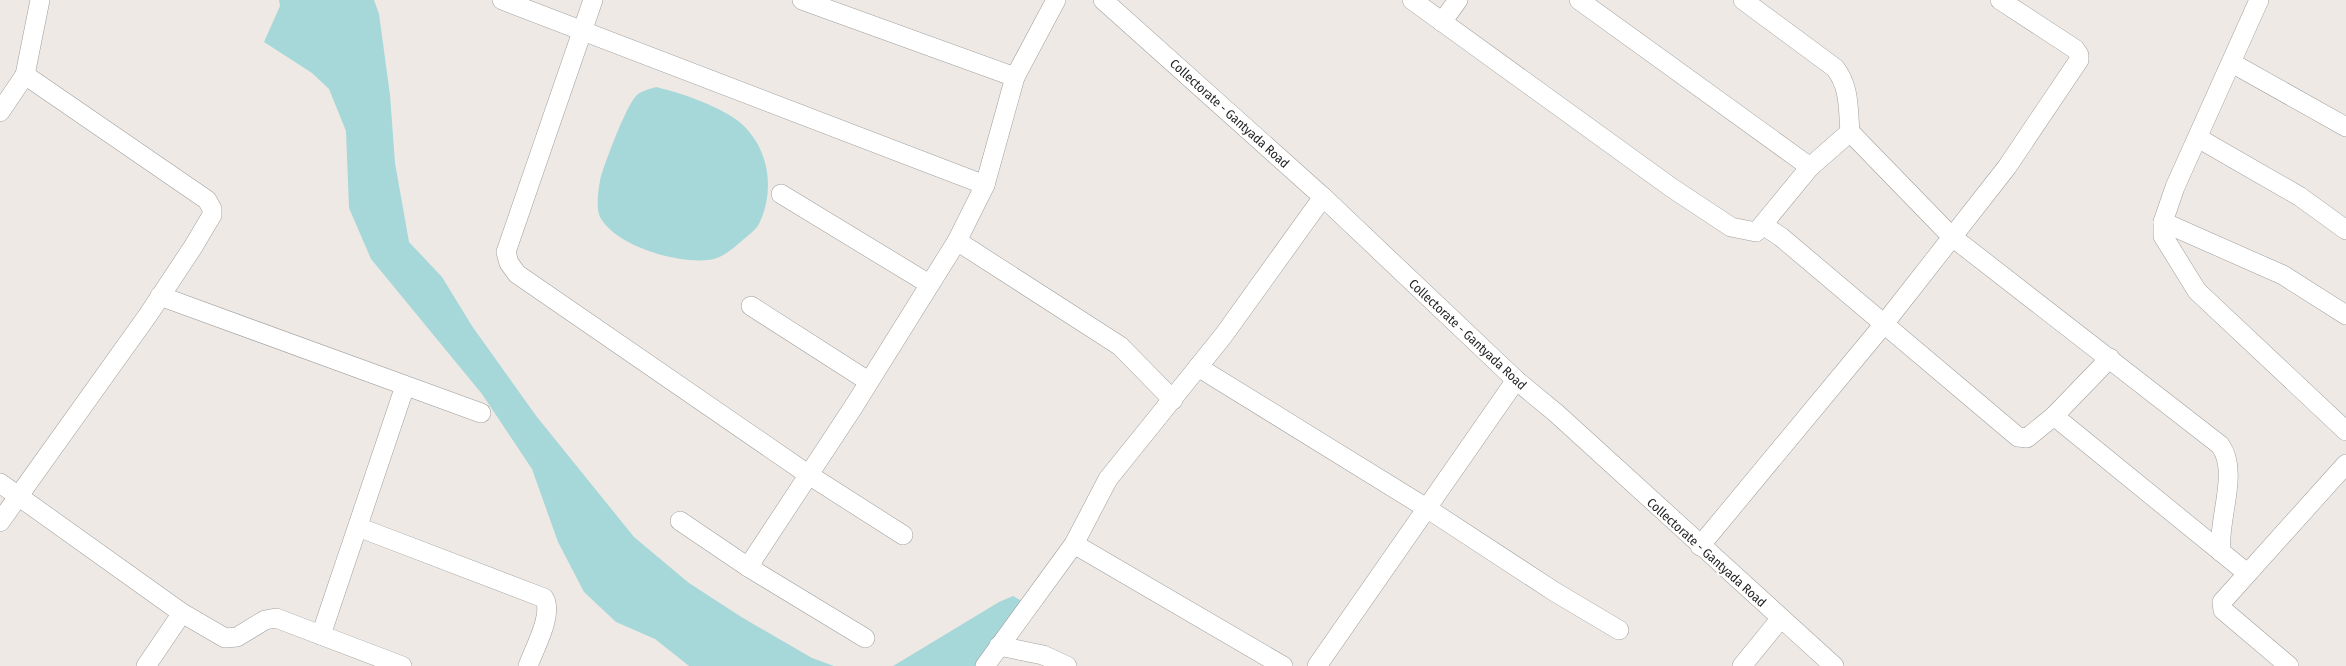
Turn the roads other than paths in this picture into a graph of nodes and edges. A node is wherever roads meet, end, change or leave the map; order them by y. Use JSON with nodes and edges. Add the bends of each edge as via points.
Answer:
{"nodes":[{"id":1,"x":40,"y":0,"type":"edge"},
{"id":2,"x":502,"y":0,"type":"edge"},
{"id":3,"x":593,"y":0,"type":"edge"},
{"id":4,"x":802,"y":0,"type":"edge"},
{"id":5,"x":1056,"y":0,"type":"edge"},
{"id":6,"x":1102,"y":0,"type":"edge"},
{"id":7,"x":1412,"y":0,"type":"edge"},
{"id":8,"x":1458,"y":0,"type":"edge"},
{"id":9,"x":1579,"y":0,"type":"edge"},
{"id":10,"x":1743,"y":0,"type":"edge"},
{"id":11,"x":2000,"y":0,"type":"edge"},
{"id":12,"x":2259,"y":0,"type":"edge"},
{"id":13,"x":1442,"y":22,"type":"junction"},
{"id":14,"x":582,"y":32,"type":"junction"},
{"id":15,"x":2232,"y":63,"type":"junction"},
{"id":16,"x":25,"y":75,"type":"junction"},
{"id":17,"x":1014,"y":78,"type":"junction"},
{"id":18,"x":0,"y":112,"type":"edge"},
{"id":19,"x":2346,"y":127,"type":"edge"},
{"id":20,"x":1850,"y":132,"type":"junction"},
{"id":21,"x":2198,"y":138,"type":"junction"},
{"id":22,"x":1810,"y":167,"type":"junction"},
{"id":23,"x":986,"y":185,"type":"junction"},
{"id":24,"x":781,"y":194,"type":"dead end"},
{"id":25,"x":1323,"y":197,"type":"junction"},
{"id":26,"x":2163,"y":222,"type":"junction"},
{"id":27,"x":1763,"y":225,"type":"junction"},
{"id":28,"x":2346,"y":230,"type":"edge"},
{"id":29,"x":1951,"y":236,"type":"junction"},
{"id":30,"x":957,"y":241,"type":"junction"},
{"id":31,"x":929,"y":284,"type":"junction"},
{"id":32,"x":160,"y":296,"type":"junction"},
{"id":33,"x":751,"y":306,"type":"dead end"},
{"id":34,"x":2346,"y":315,"type":"edge"},
{"id":35,"x":1884,"y":324,"type":"junction"},
{"id":36,"x":2110,"y":358,"type":"junction"},
{"id":37,"x":1198,"y":367,"type":"junction"},
{"id":38,"x":1516,"y":380,"type":"junction"},
{"id":39,"x":868,"y":381,"type":"junction"},
{"id":40,"x":405,"y":386,"type":"junction"},
{"id":41,"x":1173,"y":400,"type":"junction"},
{"id":42,"x":481,"y":413,"type":"dead end"},
{"id":43,"x":2054,"y":416,"type":"junction"},
{"id":44,"x":2346,"y":431,"type":"edge"},
{"id":45,"x":2346,"y":464,"type":"edge"},
{"id":46,"x":810,"y":475,"type":"junction"},
{"id":47,"x":0,"y":483,"type":"edge"},
{"id":48,"x":18,"y":497,"type":"junction"},
{"id":49,"x":1428,"y":509,"type":"junction"},
{"id":50,"x":680,"y":521,"type":"dead end"},
{"id":51,"x":0,"y":522,"type":"edge"},
{"id":52,"x":358,"y":527,"type":"junction"},
{"id":53,"x":904,"y":535,"type":"dead end"},
{"id":54,"x":1074,"y":544,"type":"junction"},
{"id":55,"x":1700,"y":546,"type":"junction"},
{"id":56,"x":2220,"y":552,"type":"junction"},
{"id":57,"x":748,"y":567,"type":"junction"},
{"id":58,"x":2247,"y":573,"type":"junction"},
{"id":59,"x":182,"y":613,"type":"junction"},
{"id":60,"x":1781,"y":618,"type":"junction"},
{"id":61,"x":1619,"y":630,"type":"dead end"},
{"id":62,"x":321,"y":635,"type":"junction"},
{"id":63,"x":865,"y":638,"type":"dead end"},
{"id":64,"x":999,"y":646,"type":"junction"},
{"id":65,"x":146,"y":666,"type":"edge"},
{"id":66,"x":402,"y":666,"type":"edge"},
{"id":67,"x":528,"y":666,"type":"edge"},
{"id":68,"x":985,"y":666,"type":"edge"},
{"id":69,"x":1067,"y":666,"type":"edge"},
{"id":70,"x":1283,"y":666,"type":"edge"},
{"id":71,"x":1317,"y":666,"type":"edge"},
{"id":72,"x":1742,"y":666,"type":"edge"},
{"id":73,"x":1834,"y":666,"type":"edge"},
{"id":74,"x":2289,"y":666,"type":"edge"}],
"edges":[{"from":1,"to":16,"type":"street"},
{"from":2,"to":14,"type":"street"},
{"from":3,"to":14,"type":"street"},
{"from":4,"to":17,"type":"street"},
{"from":5,"to":17,"type":"street"},
{"from":6,"to":25,"type":"street","name":"Collectorate - Gantyada Road"},
{"from":7,"to":13,"type":"street"},
{"from":8,"to":13,"type":"street"},
{"from":9,"to":22,"type":"street"},
{"from":10,"to":20,"type":"street","via":[[1835,68],[1847,91]]},
{"from":11,"to":29,"type":"street","via":[[2054,33],[2075,49],[2080,58],[2007,167]]},
{"from":12,"to":15,"type":"street"},
{"from":13,"to":27,"type":"street","via":[[1672,188],[1731,227],[1756,232]]},
{"from":14,"to":23,"type":"street"},
{"from":14,"to":46,"type":"street","via":[[506,252],[508,263],[517,274]]},
{"from":15,"to":19,"type":"street"},
{"from":15,"to":21,"type":"street"},
{"from":16,"to":18,"type":"street"},
{"from":16,"to":32,"type":"street","via":[[207,200],[212,209],[210,220]]},
{"from":17,"to":23,"type":"street"},
{"from":20,"to":22,"type":"street"},
{"from":20,"to":29,"type":"street"},
{"from":21,"to":26,"type":"street","via":[[2175,187]]},
{"from":21,"to":28,"type":"street","via":[[2299,196]]},
{"from":22,"to":27,"type":"street"},
{"from":23,"to":30,"type":"street"},
{"from":24,"to":31,"type":"street"},
{"from":25,"to":37,"type":"street"},
{"from":25,"to":38,"type":"street","name":"Collectorate - Gantyada Road"},
{"from":26,"to":34,"type":"street","via":[[2283,275]]},
{"from":26,"to":44,"type":"street","via":[[2163,236],[2197,291]]},
{"from":27,"to":35,"type":"street","via":[[1781,237]]},
{"from":29,"to":35,"type":"street"},
{"from":29,"to":36,"type":"street"},
{"from":30,"to":31,"type":"street"},
{"from":30,"to":41,"type":"street","via":[[1120,346]]},
{"from":31,"to":39,"type":"street"},
{"from":32,"to":40,"type":"street"},
{"from":32,"to":48,"type":"street"},
{"from":33,"to":39,"type":"street"},
{"from":35,"to":43,"type":"street","via":[[2018,437],[2027,438]]},
{"from":35,"to":55,"type":"street"},
{"from":36,"to":43,"type":"street"},
{"from":36,"to":56,"type":"street","via":[[2225,451],[2230,470],[2219,538]]},
{"from":37,"to":41,"type":"street"},
{"from":37,"to":49,"type":"street"},
{"from":38,"to":49,"type":"street"},
{"from":38,"to":55,"type":"street","name":"Collectorate - Gantyada Road","via":[[1556,413]]},
{"from":39,"to":46,"type":"street"},
{"from":40,"to":42,"type":"street"},
{"from":40,"to":52,"type":"street"},
{"from":41,"to":54,"type":"street","via":[[1108,479]]},
{"from":43,"to":56,"type":"street"},
{"from":45,"to":58,"type":"street"},
{"from":46,"to":53,"type":"street"},
{"from":46,"to":57,"type":"street"},
{"from":47,"to":48,"type":"street"},
{"from":48,"to":51,"type":"street"},
{"from":48,"to":59,"type":"street"},
{"from":49,"to":61,"type":"street","via":[[1555,592]]},
{"from":49,"to":71,"type":"street"},
{"from":50,"to":57,"type":"street"},
{"from":52,"to":62,"type":"street"},
{"from":52,"to":67,"type":"street","via":[[544,598],[548,604],[546,617]]},
{"from":54,"to":64,"type":"street"},
{"from":54,"to":70,"type":"street"},
{"from":55,"to":60,"type":"street","name":"Collectorate - Gantyada Road"},
{"from":56,"to":58,"type":"street"},
{"from":57,"to":63,"type":"street"},
{"from":58,"to":74,"type":"street","via":[[2224,599],[2222,608]]},
{"from":59,"to":62,"type":"street","via":[[224,638],[237,637],[258,623],[272,618]]},
{"from":59,"to":65,"type":"street"},
{"from":60,"to":72,"type":"street"},
{"from":60,"to":73,"type":"street","name":"Collectorate - Gantyada Road"},
{"from":62,"to":66,"type":"street"},
{"from":64,"to":68,"type":"street"},
{"from":64,"to":69,"type":"street","via":[[1042,656]]}]}
